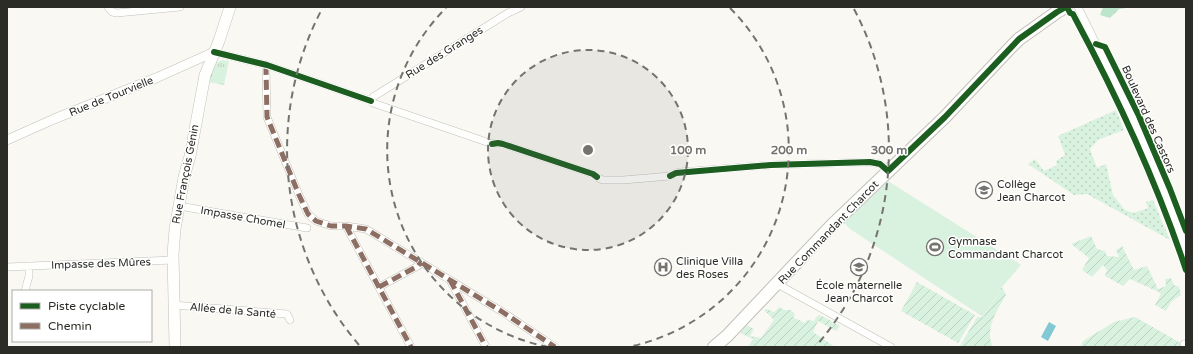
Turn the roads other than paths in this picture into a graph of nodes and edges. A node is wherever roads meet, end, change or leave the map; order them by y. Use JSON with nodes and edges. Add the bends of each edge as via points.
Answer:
{"nodes":[{"id":1,"x":180,"y":7,"type":"edge"},
{"id":2,"x":230,"y":7,"type":"edge"},
{"id":3,"x":521,"y":7,"type":"edge"},
{"id":4,"x":1066,"y":7,"type":"edge"},
{"id":5,"x":1078,"y":7,"type":"edge"},
{"id":6,"x":110,"y":10,"type":"edge"},
{"id":7,"x":214,"y":52,"type":"junction"},
{"id":8,"x":267,"y":65,"type":"junction"},
{"id":9,"x":371,"y":101,"type":"junction"},
{"id":10,"x":7,"y":140,"type":"edge"},
{"id":11,"x":888,"y":171,"type":"junction"},
{"id":12,"x":179,"y":206,"type":"junction"},
{"id":13,"x":346,"y":226,"type":"junction"},
{"id":14,"x":307,"y":228,"type":"dead end"},
{"id":15,"x":1186,"y":250,"type":"edge"},
{"id":16,"x":173,"y":260,"type":"junction"},
{"id":17,"x":421,"y":262,"type":"junction"},
{"id":18,"x":29,"y":266,"type":"junction"},
{"id":19,"x":7,"y":267,"type":"edge"},
{"id":20,"x":449,"y":279,"type":"junction"},
{"id":21,"x":777,"y":284,"type":"junction"},
{"id":22,"x":379,"y":287,"type":"junction"},
{"id":23,"x":25,"y":290,"type":"edge"},
{"id":24,"x":173,"y":305,"type":"junction"},
{"id":25,"x":290,"y":320,"type":"dead end"},
{"id":26,"x":175,"y":347,"type":"edge"},
{"id":27,"x":411,"y":347,"type":"edge"},
{"id":28,"x":486,"y":347,"type":"edge"},
{"id":29,"x":556,"y":347,"type":"edge"},
{"id":30,"x":714,"y":347,"type":"edge"},
{"id":31,"x":891,"y":347,"type":"edge"}],
"edges":[{"from":1,"to":6,"type":"street"},
{"from":2,"to":7,"type":"main road","name":"Rue François Génin"},
{"from":3,"to":9,"type":"street","name":"Rue des Granges","via":[[373,96]]},
{"from":4,"to":11,"type":"main road","name":"Rue Commandant Charcot","via":[[1019,39],[945,117]]},
{"from":5,"to":15,"type":"street","name":"Boulevard des Castors","via":[[1133,119],[1165,192]]},
{"from":7,"to":8,"type":"street"},
{"from":7,"to":10,"type":"street","name":"Rue de Tourvielle"},
{"from":7,"to":12,"type":"main road","name":"Rue François Génin","via":[[206,72]]},
{"from":8,"to":9,"type":"street"},
{"from":8,"to":13,"type":"street","via":[[267,117],[308,214],[316,221],[331,226]]},
{"from":9,"to":11,"type":"street","via":[[492,144],[503,144],[593,174],[603,180],[795,164],[870,162],[880,164]]},
{"from":11,"to":21,"type":"main road","name":"Rue Commandant Charcot","via":[[832,225]]},
{"from":12,"to":14,"type":"street","name":"Impasse Chomel"},
{"from":12,"to":16,"type":"main road","name":"Rue François Génin","via":[[174,230]]},
{"from":13,"to":17,"type":"street","via":[[366,229]]},
{"from":13,"to":22,"type":"street"},
{"from":16,"to":18,"type":"street","name":"Impasse des Mûres"},
{"from":16,"to":24,"type":"main road","name":"Rue François Génin"},
{"from":17,"to":20,"type":"street"},
{"from":17,"to":22,"type":"street"},
{"from":18,"to":19,"type":"street","name":"Impasse des Mûres"},
{"from":18,"to":23,"type":"street"},
{"from":20,"to":28,"type":"street"},
{"from":20,"to":29,"type":"street"},
{"from":21,"to":30,"type":"main road","name":"Rue Commandant Charcot"},
{"from":21,"to":31,"type":"street"},
{"from":22,"to":27,"type":"street"},
{"from":24,"to":25,"type":"street","name":"Allée de la Santé","via":[[287,314]]},
{"from":24,"to":26,"type":"main road","name":"Rue François Génin"}]}
